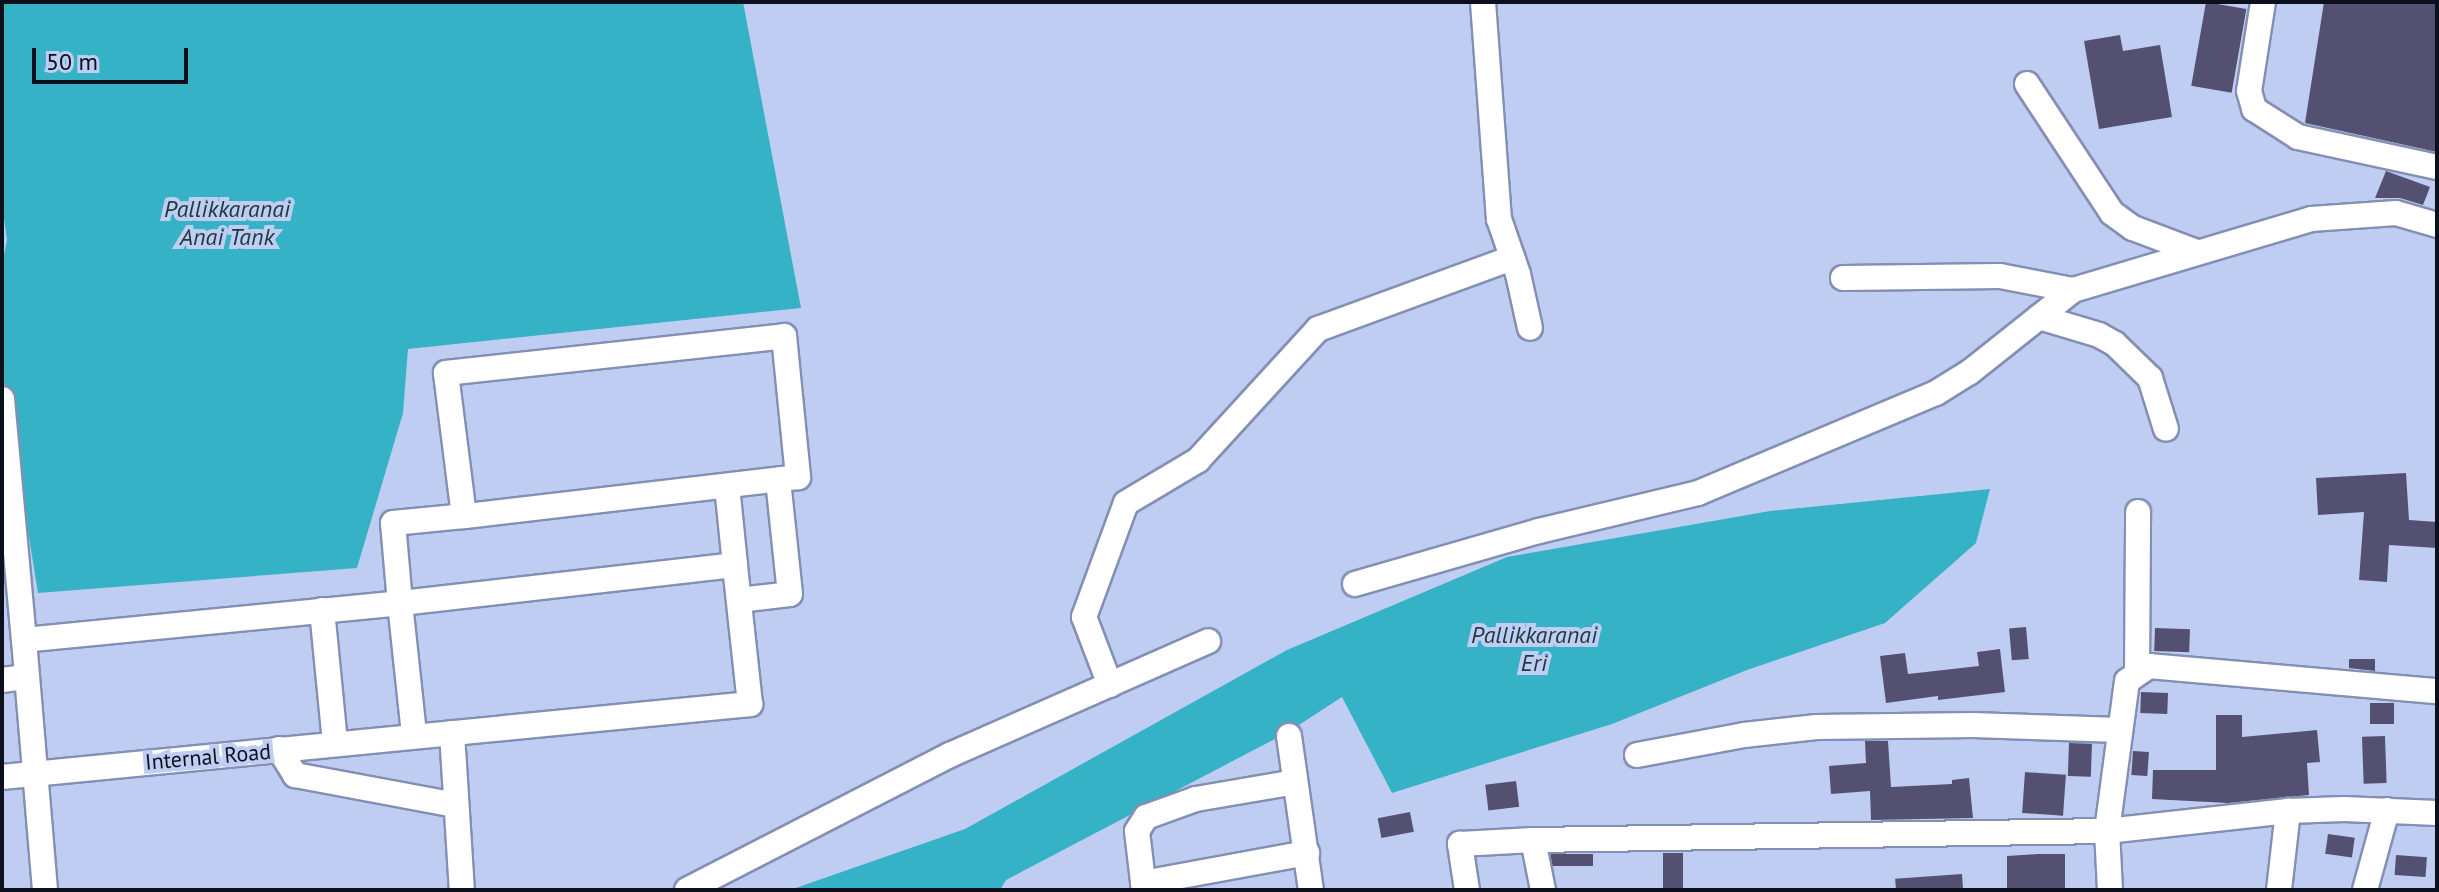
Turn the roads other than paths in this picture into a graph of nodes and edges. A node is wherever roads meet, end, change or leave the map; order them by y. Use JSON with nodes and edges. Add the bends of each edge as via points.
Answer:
{"nodes":[{"id":1,"x":1483,"y":2,"type":"edge"},
{"id":2,"x":2263,"y":2,"type":"edge"},
{"id":3,"x":2027,"y":84,"type":"dead end"},
{"id":4,"x":2437,"y":167,"type":"edge"},
{"id":5,"x":2437,"y":225,"type":"edge"},
{"id":6,"x":2197,"y":252,"type":"junction"},
{"id":7,"x":1512,"y":258,"type":"junction"},
{"id":8,"x":1843,"y":278,"type":"dead end"},
{"id":9,"x":2073,"y":290,"type":"junction"},
{"id":10,"x":2039,"y":317,"type":"junction"},
{"id":11,"x":1530,"y":328,"type":"dead end"},
{"id":12,"x":2,"y":399,"type":"edge"},
{"id":13,"x":4,"y":427,"type":"edge"},
{"id":14,"x":2166,"y":429,"type":"dead end"},
{"id":15,"x":778,"y":480,"type":"junction"},
{"id":16,"x":727,"y":486,"type":"junction"},
{"id":17,"x":2138,"y":512,"type":"dead end"},
{"id":18,"x":464,"y":516,"type":"junction"},
{"id":19,"x":9,"y":548,"type":"edge"},
{"id":20,"x":735,"y":565,"type":"junction"},
{"id":21,"x":1355,"y":584,"type":"dead end"},
{"id":22,"x":739,"y":600,"type":"junction"},
{"id":23,"x":400,"y":603,"type":"junction"},
{"id":24,"x":322,"y":610,"type":"junction"},
{"id":25,"x":24,"y":640,"type":"junction"},
{"id":26,"x":1208,"y":641,"type":"dead end"},
{"id":27,"x":2137,"y":671,"type":"junction"},
{"id":28,"x":27,"y":677,"type":"junction"},
{"id":29,"x":2,"y":680,"type":"edge"},
{"id":30,"x":1110,"y":685,"type":"junction"},
{"id":31,"x":2437,"y":691,"type":"edge"},
{"id":32,"x":2119,"y":730,"type":"junction"},
{"id":33,"x":452,"y":733,"type":"junction"},
{"id":34,"x":414,"y":735,"type":"junction"},
{"id":35,"x":1289,"y":736,"type":"dead end"},
{"id":36,"x":335,"y":743,"type":"junction"},
{"id":37,"x":279,"y":749,"type":"junction"},
{"id":38,"x":1637,"y":755,"type":"dead end"},
{"id":39,"x":33,"y":774,"type":"junction"},
{"id":40,"x":2,"y":777,"type":"edge"},
{"id":41,"x":1295,"y":782,"type":"junction"},
{"id":42,"x":456,"y":805,"type":"junction"},
{"id":43,"x":2387,"y":810,"type":"junction"},
{"id":44,"x":2288,"y":811,"type":"junction"},
{"id":45,"x":2437,"y":813,"type":"edge"},
{"id":46,"x":2107,"y":831,"type":"junction"},
{"id":47,"x":1533,"y":840,"type":"junction"},
{"id":48,"x":1307,"y":853,"type":"junction"},
{"id":49,"x":1144,"y":887,"type":"edge"},
{"id":50,"x":45,"y":890,"type":"edge"},
{"id":51,"x":462,"y":890,"type":"edge"},
{"id":52,"x":687,"y":890,"type":"edge"},
{"id":53,"x":1311,"y":890,"type":"edge"},
{"id":54,"x":1467,"y":890,"type":"edge"},
{"id":55,"x":1543,"y":890,"type":"edge"},
{"id":56,"x":2110,"y":890,"type":"edge"},
{"id":57,"x":2279,"y":890,"type":"edge"},
{"id":58,"x":2365,"y":890,"type":"edge"}],
"edges":[{"from":1,"to":7,"type":"street","via":[[1499,219]]},
{"from":2,"to":4,"type":"street","via":[[2249,91],[2254,109],[2298,137]]},
{"from":3,"to":6,"type":"street","via":[[2112,213],[2133,228]]},
{"from":5,"to":6,"type":"street","via":[[2396,213],[2311,219]]},
{"from":6,"to":9,"type":"street"},
{"from":7,"to":11,"type":"street"},
{"from":7,"to":30,"type":"street","via":[[1318,329],[1198,460],[1126,503],[1084,617]]},
{"from":8,"to":9,"type":"street","via":[[2000,276]]},
{"from":9,"to":10,"type":"street"},
{"from":10,"to":14,"type":"street","via":[[2115,344],[2150,378]]},
{"from":10,"to":21,"type":"street","via":[[1936,393],[1698,493],[1539,531]]},
{"from":12,"to":13,"type":"street"},
{"from":13,"to":19,"type":"street"},
{"from":15,"to":16,"type":"street"},
{"from":15,"to":18,"type":"street","via":[[798,477],[784,336],[461,371],[446,373]]},
{"from":15,"to":22,"type":"street","via":[[790,594]]},
{"from":16,"to":18,"type":"street"},
{"from":16,"to":20,"type":"street"},
{"from":17,"to":27,"type":"street"},
{"from":18,"to":23,"type":"street","via":[[393,523]]},
{"from":19,"to":25,"type":"street"},
{"from":20,"to":22,"type":"street"},
{"from":20,"to":23,"type":"street"},
{"from":22,"to":33,"type":"street","via":[[750,704]]},
{"from":23,"to":24,"type":"street"},
{"from":23,"to":34,"type":"street"},
{"from":24,"to":25,"type":"street"},
{"from":24,"to":36,"type":"street"},
{"from":25,"to":28,"type":"street"},
{"from":26,"to":30,"type":"street"},
{"from":27,"to":31,"type":"street","via":[[2149,666]]},
{"from":27,"to":32,"type":"street","via":[[2127,681]]},
{"from":28,"to":29,"type":"street"},
{"from":28,"to":39,"type":"street"},
{"from":30,"to":52,"type":"street","via":[[950,755]]},
{"from":32,"to":38,"type":"street","via":[[1817,727]]},
{"from":32,"to":46,"type":"street"},
{"from":33,"to":34,"type":"street"},
{"from":33,"to":42,"type":"street"},
{"from":34,"to":36,"type":"street"},
{"from":35,"to":41,"type":"street"},
{"from":36,"to":37,"type":"street"},
{"from":37,"to":39,"type":"street","name":"Internal Road"},
{"from":37,"to":42,"type":"street","name":"Internal Road","via":[[295,775]]},
{"from":39,"to":40,"type":"street","name":"Internal Road"},
{"from":39,"to":50,"type":"street"},
{"from":41,"to":48,"type":"street"},
{"from":41,"to":49,"type":"street","via":[[1196,799],[1146,817],[1137,831]]},
{"from":42,"to":51,"type":"street"},
{"from":43,"to":44,"type":"street"},
{"from":43,"to":45,"type":"street"},
{"from":43,"to":58,"type":"street"},
{"from":44,"to":46,"type":"street"},
{"from":44,"to":57,"type":"street"},
{"from":46,"to":47,"type":"street"},
{"from":46,"to":56,"type":"street"},
{"from":47,"to":54,"type":"street","via":[[1460,844]]},
{"from":47,"to":55,"type":"street"},
{"from":48,"to":49,"type":"street"},
{"from":48,"to":53,"type":"street"}]}
